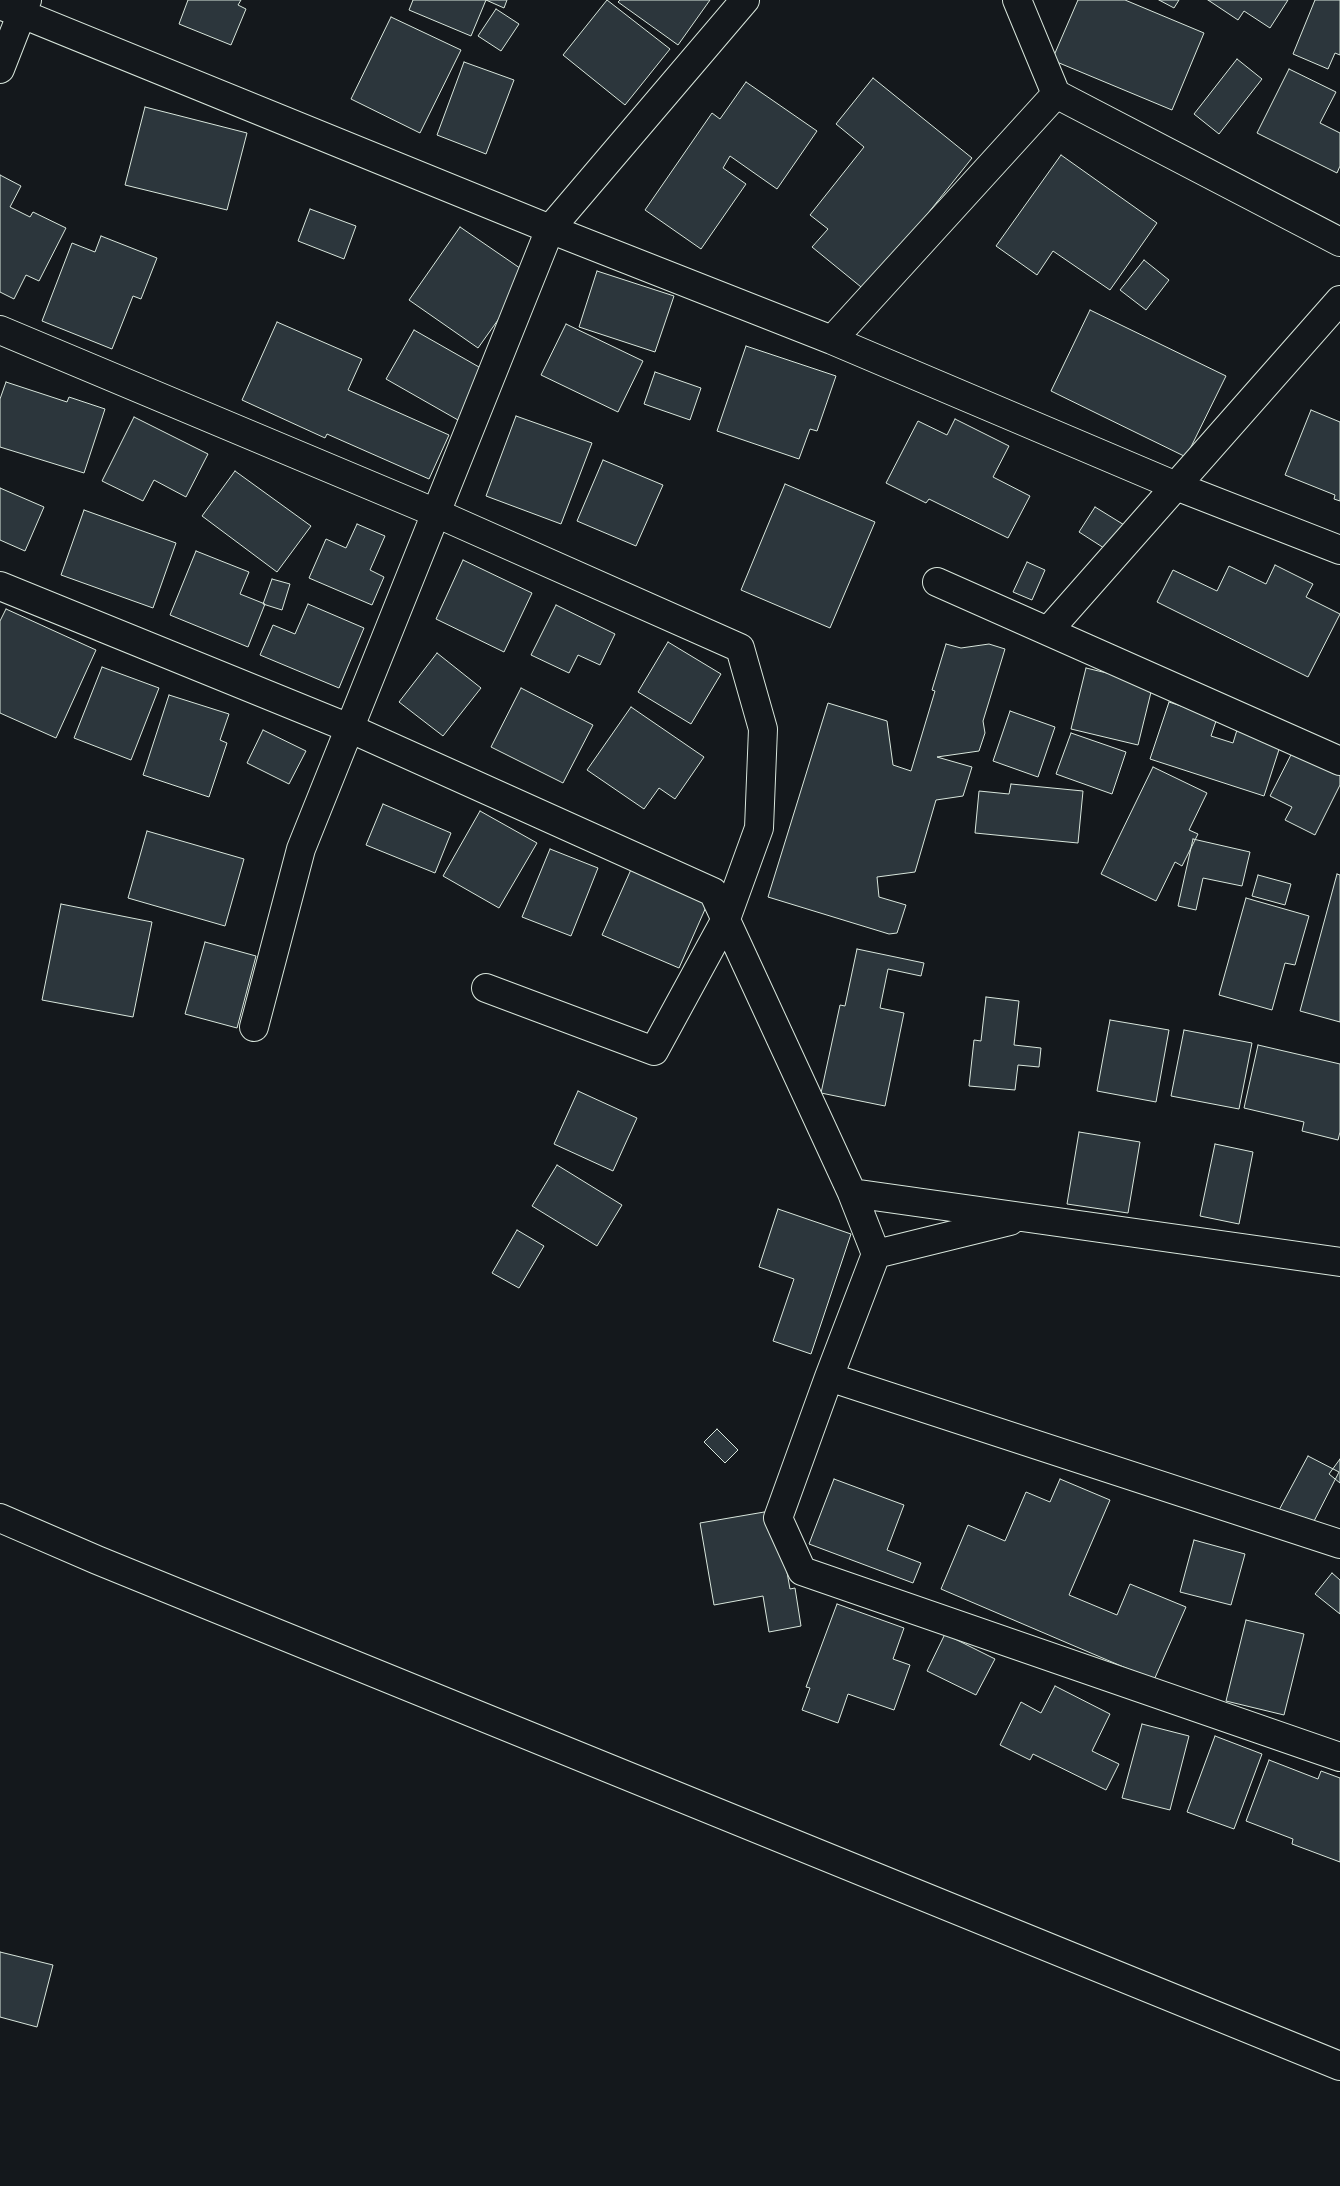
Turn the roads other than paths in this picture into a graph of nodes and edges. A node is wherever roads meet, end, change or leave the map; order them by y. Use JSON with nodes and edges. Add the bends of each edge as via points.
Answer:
{"nodes":[{"id":1,"x":745,"y":0,"type":"edge"},
{"id":2,"x":1017,"y":0,"type":"edge"},
{"id":3,"x":16,"y":7,"type":"edge"},
{"id":4,"x":0,"y":69,"type":"edge"},
{"id":5,"x":1056,"y":94,"type":"junction"},
{"id":6,"x":550,"y":229,"type":"junction"},
{"id":7,"x":1340,"y":242,"type":"edge"},
{"id":8,"x":1340,"y":300,"type":"edge"},
{"id":9,"x":0,"y":330,"type":"edge"},
{"id":10,"x":832,"y":340,"type":"junction"},
{"id":11,"x":1176,"y":486,"type":"junction"},
{"id":12,"x":436,"y":514,"type":"junction"},
{"id":13,"x":1340,"y":550,"type":"edge"},
{"id":14,"x":937,"y":582,"type":"dead end"},
{"id":15,"x":0,"y":586,"type":"edge"},
{"id":16,"x":1048,"y":630,"type":"junction"},
{"id":17,"x":349,"y":728,"type":"junction"},
{"id":18,"x":1340,"y":761,"type":"edge"},
{"id":19,"x":726,"y":919,"type":"junction"},
{"id":20,"x":486,"y":988,"type":"dead end"},
{"id":21,"x":254,"y":1027,"type":"dead end"},
{"id":22,"x":852,"y":1192,"type":"junction"},
{"id":23,"x":1024,"y":1217,"type":"junction"},
{"id":24,"x":876,"y":1254,"type":"junction"},
{"id":25,"x":1340,"y":1262,"type":"edge"},
{"id":26,"x":829,"y":1376,"type":"junction"},
{"id":27,"x":0,"y":1518,"type":"edge"},
{"id":28,"x":1340,"y":1544,"type":"edge"},
{"id":29,"x":1340,"y":1757,"type":"edge"},
{"id":30,"x":1340,"y":2066,"type":"edge"}],
"edges":[{"from":1,"to":6,"type":"street"},
{"from":2,"to":5,"type":"street"},
{"from":3,"to":4,"type":"street"},
{"from":3,"to":6,"type":"street"},
{"from":5,"to":7,"type":"street"},
{"from":5,"to":10,"type":"street"},
{"from":6,"to":10,"type":"street"},
{"from":6,"to":12,"type":"street"},
{"from":8,"to":11,"type":"street"},
{"from":9,"to":12,"type":"street"},
{"from":10,"to":11,"type":"street"},
{"from":11,"to":13,"type":"street"},
{"from":11,"to":16,"type":"street"},
{"from":12,"to":17,"type":"street"},
{"from":12,"to":19,"type":"street","via":[[740,648],[763,729],[759,828]]},
{"from":14,"to":16,"type":"street"},
{"from":15,"to":17,"type":"street"},
{"from":16,"to":18,"type":"street"},
{"from":17,"to":19,"type":"street","via":[[714,892]]},
{"from":17,"to":21,"type":"street","via":[[301,849]]},
{"from":19,"to":20,"type":"street","via":[[654,1051]]},
{"from":19,"to":22,"type":"street"},
{"from":22,"to":23,"type":"street"},
{"from":22,"to":24,"type":"street"},
{"from":23,"to":24,"type":"street"},
{"from":23,"to":25,"type":"street"},
{"from":24,"to":26,"type":"street"},
{"from":26,"to":28,"type":"street"},
{"from":26,"to":29,"type":"street","via":[[778,1518],[802,1571]]},
{"from":27,"to":30,"type":"street"}]}
